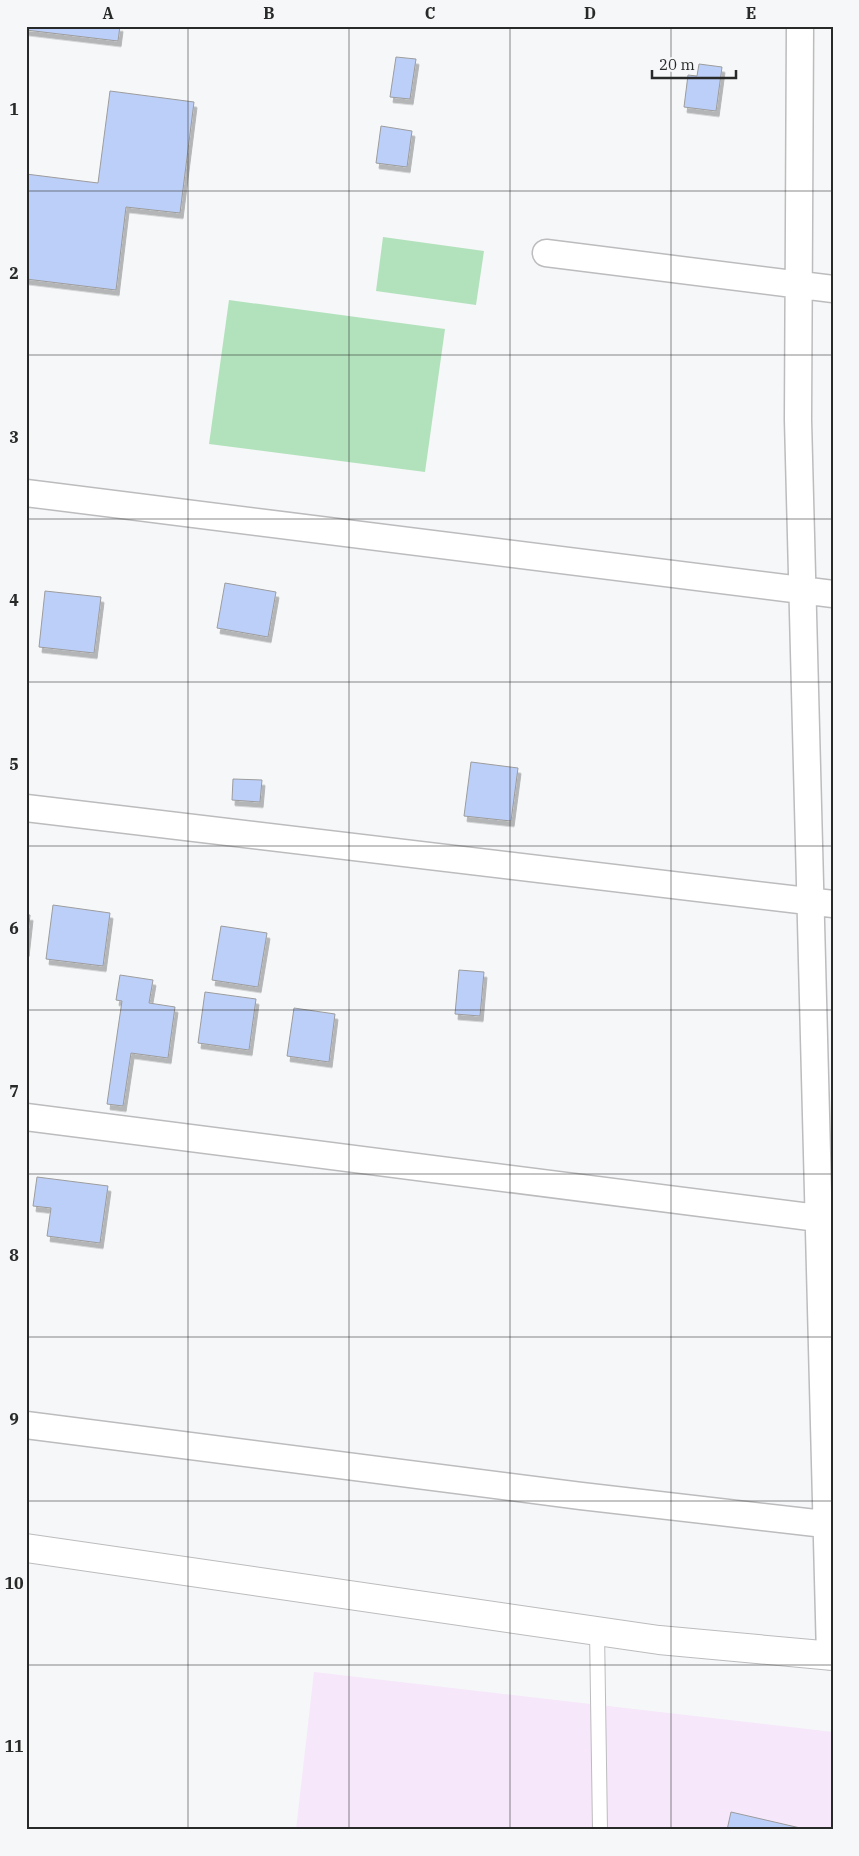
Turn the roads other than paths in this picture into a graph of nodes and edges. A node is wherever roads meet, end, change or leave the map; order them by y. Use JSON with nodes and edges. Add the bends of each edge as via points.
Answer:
{"nodes":[{"id":1,"x":800,"y":26,"type":"edge"},
{"id":2,"x":546,"y":254,"type":"dead end"},
{"id":3,"x":799,"y":285,"type":"junction"},
{"id":4,"x":833,"y":289,"type":"edge"},
{"id":5,"x":26,"y":492,"type":"edge"},
{"id":6,"x":802,"y":590,"type":"junction"},
{"id":7,"x":833,"y":594,"type":"edge"},
{"id":8,"x":26,"y":808,"type":"edge"},
{"id":9,"x":821,"y":903,"type":"edge"},
{"id":10,"x":26,"y":1118,"type":"edge"},
{"id":11,"x":826,"y":1219,"type":"edge"},
{"id":12,"x":26,"y":1425,"type":"edge"},
{"id":13,"x":830,"y":1525,"type":"edge"},
{"id":14,"x":26,"y":1548,"type":"edge"},
{"id":15,"x":598,"y":1631,"type":"junction"},
{"id":16,"x":831,"y":1656,"type":"edge"},
{"id":17,"x":600,"y":1830,"type":"edge"}],
"edges":[{"from":1,"to":3,"type":"street"},
{"from":2,"to":3,"type":"street"},
{"from":3,"to":4,"type":"street"},
{"from":3,"to":6,"type":"street"},
{"from":5,"to":6,"type":"street"},
{"from":6,"to":7,"type":"street"},
{"from":6,"to":9,"type":"street"},
{"from":8,"to":9,"type":"street"},
{"from":9,"to":11,"type":"street"},
{"from":10,"to":11,"type":"street"},
{"from":11,"to":13,"type":"street"},
{"from":12,"to":13,"type":"street"},
{"from":13,"to":16,"type":"street"},
{"from":14,"to":15,"type":"street"},
{"from":15,"to":16,"type":"street"},
{"from":15,"to":17,"type":"lane"}]}
